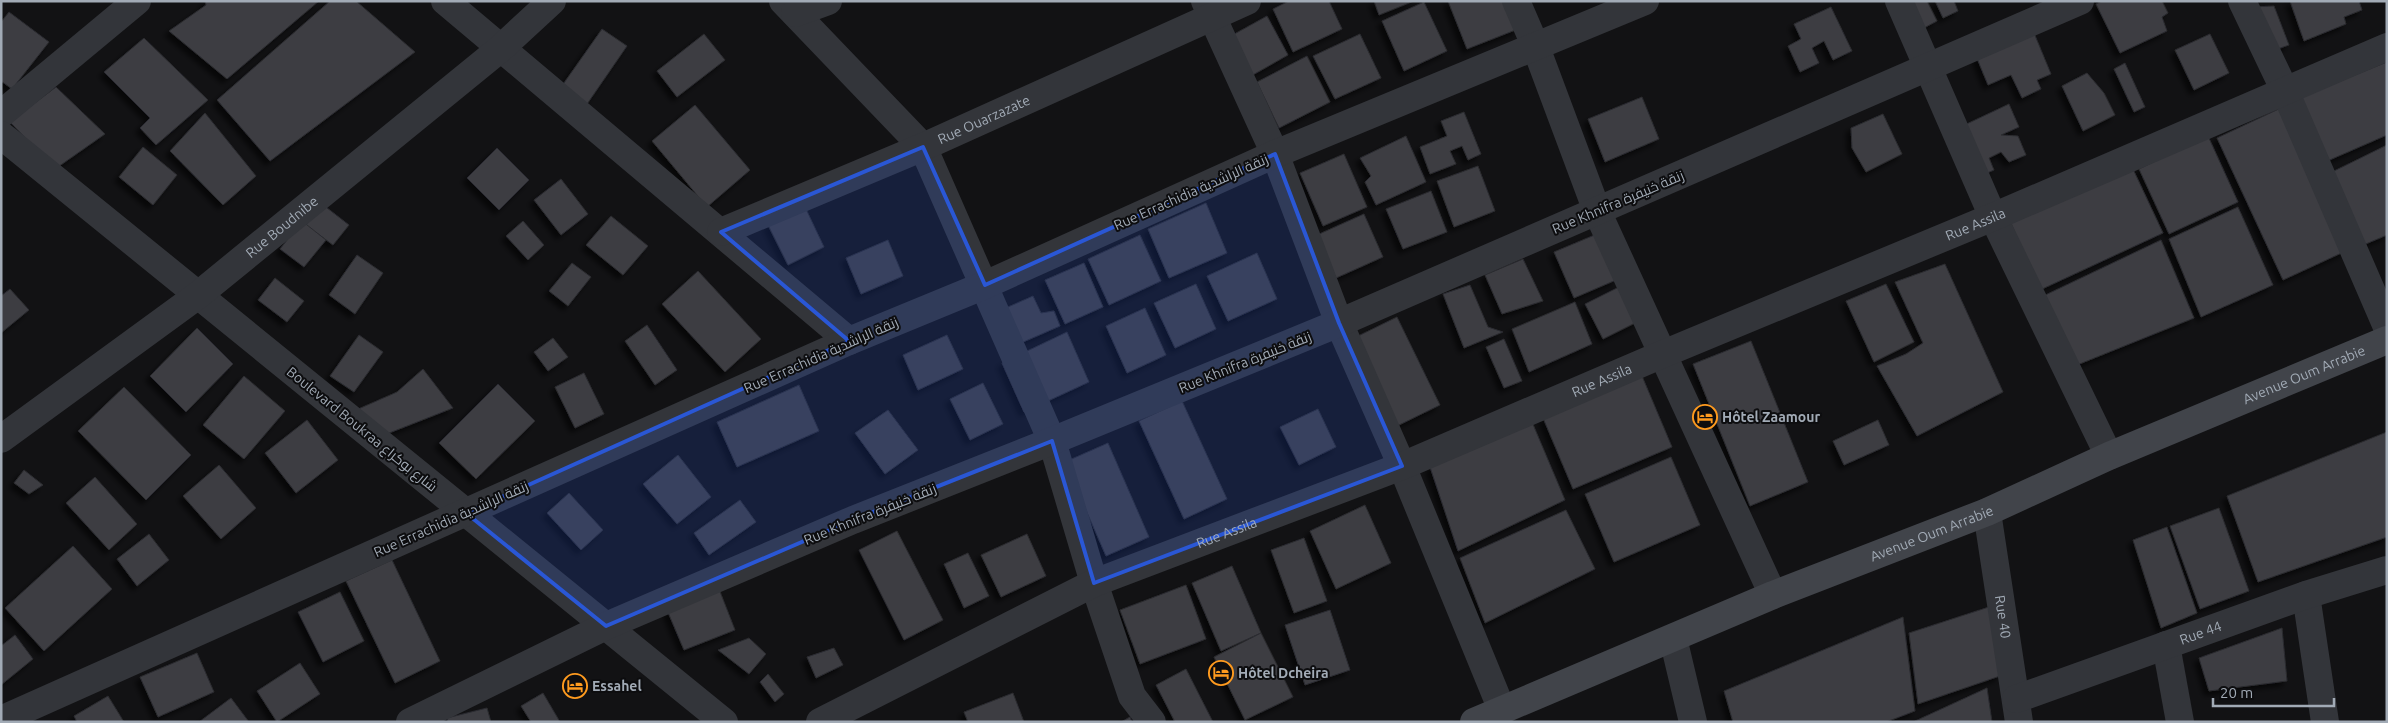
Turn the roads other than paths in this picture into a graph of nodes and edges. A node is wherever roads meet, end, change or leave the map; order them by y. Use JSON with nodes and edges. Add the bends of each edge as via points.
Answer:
{"nodes":[{"id":1,"x":137,"y":1,"type":"edge"},
{"id":2,"x":445,"y":1,"type":"edge"},
{"id":3,"x":552,"y":1,"type":"edge"},
{"id":4,"x":828,"y":1,"type":"edge"},
{"id":5,"x":1247,"y":1,"type":"edge"},
{"id":6,"x":1516,"y":1,"type":"edge"},
{"id":7,"x":1645,"y":1,"type":"edge"},
{"id":8,"x":1899,"y":1,"type":"edge"},
{"id":9,"x":2080,"y":1,"type":"edge"},
{"id":10,"x":2242,"y":1,"type":"edge"},
{"id":11,"x":789,"y":7,"type":"edge"},
{"id":12,"x":1209,"y":9,"type":"edge"},
{"id":13,"x":1535,"y":45,"type":"junction"},
{"id":14,"x":2387,"y":46,"type":"edge"},
{"id":15,"x":500,"y":49,"type":"junction"},
{"id":16,"x":1928,"y":68,"type":"junction"},
{"id":17,"x":2285,"y":91,"type":"junction"},
{"id":18,"x":1,"y":114,"type":"edge"},
{"id":19,"x":1,"y":135,"type":"edge"},
{"id":20,"x":923,"y":147,"type":"junction"},
{"id":21,"x":1275,"y":154,"type":"junction"},
{"id":22,"x":1597,"y":211,"type":"junction"},
{"id":23,"x":1993,"y":217,"type":"junction"},
{"id":24,"x":720,"y":232,"type":"junction"},
{"id":25,"x":985,"y":285,"type":"junction"},
{"id":26,"x":197,"y":296,"type":"junction"},
{"id":27,"x":1339,"y":323,"type":"junction"},
{"id":28,"x":2387,"y":327,"type":"edge"},
{"id":29,"x":2387,"y":340,"type":"edge"},
{"id":30,"x":849,"y":341,"type":"junction"},
{"id":31,"x":1663,"y":354,"type":"junction"},
{"id":32,"x":1,"y":439,"type":"edge"},
{"id":33,"x":1052,"y":442,"type":"junction"},
{"id":34,"x":2109,"y":456,"type":"junction"},
{"id":35,"x":1402,"y":466,"type":"junction"},
{"id":36,"x":1987,"y":512,"type":"junction"},
{"id":37,"x":466,"y":513,"type":"junction"},
{"id":38,"x":2387,"y":570,"type":"edge"},
{"id":39,"x":1094,"y":583,"type":"junction"},
{"id":40,"x":1773,"y":595,"type":"junction"},
{"id":41,"x":2306,"y":595,"type":"junction"},
{"id":42,"x":606,"y":626,"type":"junction"},
{"id":43,"x":1673,"y":638,"type":"junction"},
{"id":44,"x":2166,"y":645,"type":"junction"},
{"id":45,"x":1502,"y":710,"type":"junction"},
{"id":46,"x":2018,"y":710,"type":"edge"},
{"id":47,"x":5,"y":717,"type":"edge"},
{"id":48,"x":410,"y":722,"type":"edge"},
{"id":49,"x":724,"y":722,"type":"edge"},
{"id":50,"x":820,"y":722,"type":"edge"},
{"id":51,"x":1152,"y":722,"type":"edge"},
{"id":52,"x":1474,"y":722,"type":"edge"},
{"id":53,"x":1693,"y":722,"type":"edge"},
{"id":54,"x":2180,"y":722,"type":"edge"},
{"id":55,"x":2325,"y":722,"type":"edge"}],
"edges":[{"from":1,"to":18,"type":"street"},
{"from":2,"to":15,"type":"street"},
{"from":3,"to":15,"type":"street","name":"Rue Boudnibe"},
{"from":4,"to":11,"type":"street"},
{"from":5,"to":12,"type":"street","name":"Rue Ouarzazate"},
{"from":6,"to":13,"type":"street"},
{"from":7,"to":13,"type":"street","name":"Rue Errachidia زنقة الراشدية"},
{"from":8,"to":16,"type":"street"},
{"from":9,"to":16,"type":"street","name":"Rue Khnifra زنقة خنيفرة"},
{"from":10,"to":17,"type":"street"},
{"from":11,"to":20,"type":"street"},
{"from":12,"to":20,"type":"street","name":"Rue Ouarzazate"},
{"from":12,"to":21,"type":"street"},
{"from":13,"to":21,"type":"street","name":"Rue Errachidia زنقة الراشدية"},
{"from":13,"to":22,"type":"street"},
{"from":14,"to":17,"type":"street","name":"Rue Assila"},
{"from":15,"to":24,"type":"street"},
{"from":15,"to":26,"type":"street","name":"Rue Boudnibe"},
{"from":16,"to":22,"type":"street","name":"Rue Khnifra زنقة خنيفرة"},
{"from":16,"to":23,"type":"street"},
{"from":17,"to":23,"type":"street","name":"Rue Assila"},
{"from":17,"to":28,"type":"street"},
{"from":19,"to":26,"type":"street","name":"Boulevard Boukraa شارع بوكراع"},
{"from":20,"to":24,"type":"street","name":"Rue Ouarzazate"},
{"from":20,"to":25,"type":"street"},
{"from":21,"to":25,"type":"street","name":"Rue Errachidia زنقة الراشدية"},
{"from":21,"to":27,"type":"street"},
{"from":22,"to":27,"type":"street","name":"Rue Khnifra زنقة خنيفرة"},
{"from":22,"to":31,"type":"street"},
{"from":23,"to":31,"type":"street","name":"Rue Assila"},
{"from":23,"to":34,"type":"street"},
{"from":24,"to":30,"type":"street"},
{"from":25,"to":30,"type":"street","name":"Rue Errachidia زنقة الراشدية"},
{"from":25,"to":33,"type":"street"},
{"from":26,"to":32,"type":"street","name":"Rue Boudnibe"},
{"from":26,"to":37,"type":"street","name":"Boulevard Boukraa شارع بوكراع"},
{"from":27,"to":33,"type":"street","name":"Rue Khnifra زنقة خنيفرة"},
{"from":27,"to":35,"type":"street"},
{"from":29,"to":34,"type":"street","name":"Avenue Oum Arrabie"},
{"from":30,"to":37,"type":"street","name":"Rue Errachidia زنقة الراشدية"},
{"from":31,"to":35,"type":"street","name":"Rue Assila"},
{"from":31,"to":40,"type":"street"},
{"from":33,"to":39,"type":"street"},
{"from":33,"to":42,"type":"street","name":"Rue Khnifra زنقة خنيفرة","via":[[853,520]]},
{"from":34,"to":36,"type":"street","name":"Avenue Oum Arrabie"},
{"from":35,"to":39,"type":"street","name":"Rue Assila"},
{"from":35,"to":45,"type":"street"},
{"from":36,"to":40,"type":"street","name":"Avenue Oum Arrabie"},
{"from":36,"to":46,"type":"street","name":"Rue 40"},
{"from":37,"to":42,"type":"street","name":"Boulevard Boukraa شارع بوكراع"},
{"from":37,"to":47,"type":"street","name":"Rue Errachidia زنقة الراشدية"},
{"from":38,"to":41,"type":"street","name":"Rue 44"},
{"from":39,"to":50,"type":"street","name":"Rue Assila"},
{"from":39,"to":51,"type":"street","via":[[1132,696]]},
{"from":40,"to":43,"type":"street","name":"Avenue Oum Arrabie"},
{"from":41,"to":44,"type":"street","name":"Rue 44"},
{"from":41,"to":55,"type":"street"},
{"from":42,"to":48,"type":"street","name":"Rue Khnifra زنقة خنيفرة"},
{"from":42,"to":49,"type":"street","name":"Boulevard Boukraa شارع بوكراع"},
{"from":43,"to":45,"type":"street","name":"Avenue Oum Arrabie"},
{"from":43,"to":53,"type":"street"},
{"from":44,"to":46,"type":"street","name":"Rue 44"},
{"from":44,"to":54,"type":"street"},
{"from":45,"to":52,"type":"street","name":"Avenue Oum Arrabie"}]}
